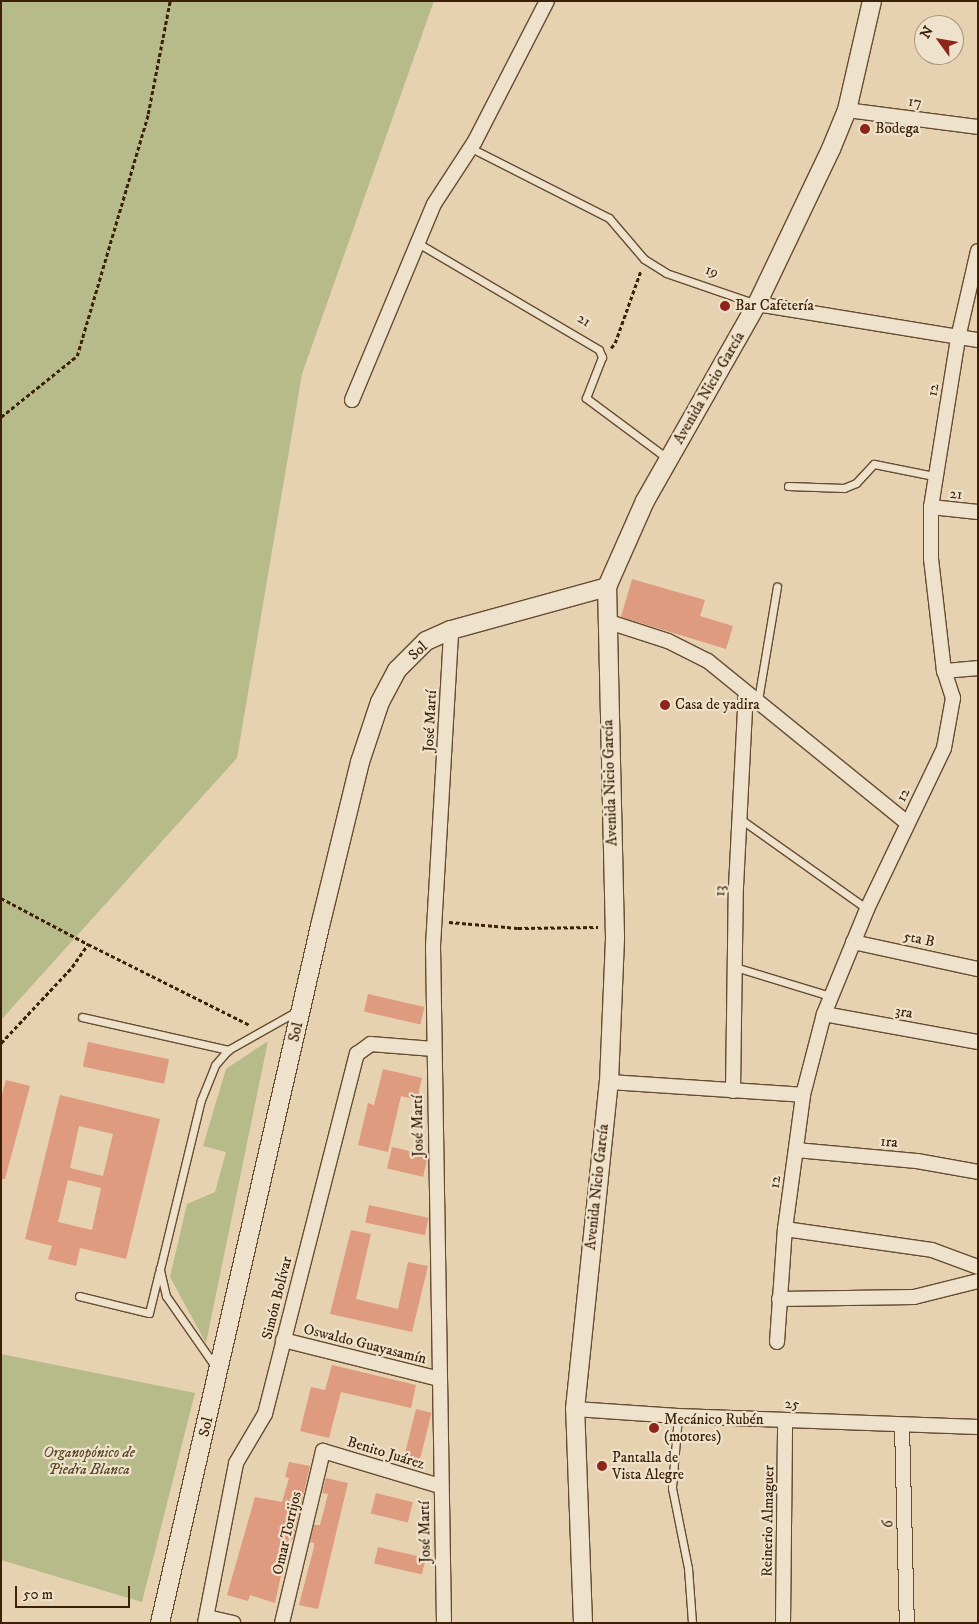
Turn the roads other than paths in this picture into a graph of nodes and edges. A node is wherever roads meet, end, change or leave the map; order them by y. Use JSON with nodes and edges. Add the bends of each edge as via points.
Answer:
{"nodes":[{"id":1,"x":547,"y":1,"type":"edge"},
{"id":2,"x":872,"y":1,"type":"edge"},
{"id":3,"x":847,"y":110,"type":"junction"},
{"id":4,"x":978,"y":127,"type":"edge"},
{"id":5,"x":470,"y":148,"type":"junction"},
{"id":6,"x":416,"y":242,"type":"junction"},
{"id":7,"x":978,"y":251,"type":"edge"},
{"id":8,"x":757,"y":304,"type":"junction"},
{"id":9,"x":958,"y":338,"type":"junction"},
{"id":10,"x":978,"y":340,"type":"edge"},
{"id":11,"x":352,"y":400,"type":"dead end"},
{"id":12,"x":668,"y":459,"type":"junction"},
{"id":13,"x":934,"y":476,"type":"junction"},
{"id":14,"x":788,"y":486,"type":"dead end"},
{"id":15,"x":931,"y":507,"type":"junction"},
{"id":16,"x":978,"y":512,"type":"edge"},
{"id":17,"x":607,"y":587,"type":"junction"},
{"id":18,"x":777,"y":588,"type":"dead end"},
{"id":19,"x":606,"y":621,"type":"junction"},
{"id":20,"x":451,"y":630,"type":"junction"},
{"id":21,"x":978,"y":668,"type":"edge"},
{"id":22,"x":944,"y":671,"type":"junction"},
{"id":23,"x":746,"y":692,"type":"junction"},
{"id":24,"x":758,"y":700,"type":"junction"},
{"id":25,"x":738,"y":818,"type":"junction"},
{"id":26,"x":907,"y":823,"type":"junction"},
{"id":27,"x":867,"y":909,"type":"junction"},
{"id":28,"x":854,"y":942,"type":"junction"},
{"id":29,"x":735,"y":967,"type":"junction"},
{"id":30,"x":978,"y":969,"type":"edge"},
{"id":31,"x":830,"y":996,"type":"junction"},
{"id":32,"x":302,"y":1009,"type":"junction"},
{"id":33,"x":824,"y":1014,"type":"junction"},
{"id":34,"x":82,"y":1017,"type":"dead end"},
{"id":35,"x":977,"y":1040,"type":"edge"},
{"id":36,"x":433,"y":1049,"type":"junction"},
{"id":37,"x":228,"y":1050,"type":"junction"},
{"id":38,"x":609,"y":1082,"type":"junction"},
{"id":39,"x":734,"y":1091,"type":"junction"},
{"id":40,"x":803,"y":1095,"type":"junction"},
{"id":41,"x":796,"y":1150,"type":"junction"},
{"id":42,"x":978,"y":1172,"type":"edge"},
{"id":43,"x":785,"y":1229,"type":"junction"},
{"id":44,"x":978,"y":1267,"type":"edge"},
{"id":45,"x":160,"y":1269,"type":"junction"},
{"id":46,"x":978,"y":1281,"type":"edge"},
{"id":47,"x":79,"y":1296,"type":"dead end"},
{"id":48,"x":779,"y":1299,"type":"junction"},
{"id":49,"x":283,"y":1340,"type":"junction"},
{"id":50,"x":777,"y":1342,"type":"dead end"},
{"id":51,"x":218,"y":1371,"type":"junction"},
{"id":52,"x":438,"y":1379,"type":"junction"},
{"id":53,"x":575,"y":1408,"type":"junction"},
{"id":54,"x":678,"y":1416,"type":"junction"},
{"id":55,"x":785,"y":1420,"type":"junction"},
{"id":56,"x":902,"y":1424,"type":"junction"},
{"id":57,"x":978,"y":1427,"type":"edge"},
{"id":58,"x":323,"y":1451,"type":"joint"},
{"id":59,"x":440,"y":1486,"type":"junction"},
{"id":60,"x":206,"y":1620,"type":"edge"},
{"id":61,"x":160,"y":1623,"type":"edge"},
{"id":62,"x":233,"y":1623,"type":"edge"},
{"id":63,"x":282,"y":1623,"type":"edge"},
{"id":64,"x":444,"y":1623,"type":"edge"},
{"id":65,"x":582,"y":1623,"type":"edge"},
{"id":66,"x":692,"y":1623,"type":"edge"},
{"id":67,"x":783,"y":1623,"type":"edge"},
{"id":68,"x":907,"y":1623,"type":"edge"}],
"edges":[{"from":1,"to":5,"type":"street"},
{"from":2,"to":3,"type":"street","name":"Avenida Nicio García"},
{"from":3,"to":4,"type":"street","name":"17"},
{"from":3,"to":8,"type":"street","name":"Avenida Nicio García"},
{"from":5,"to":6,"type":"street","via":[[434,204]]},
{"from":5,"to":8,"type":"lane","name":"19","via":[[609,218],[644,259],[666,273]]},
{"from":6,"to":11,"type":"street"},
{"from":6,"to":12,"type":"lane","name":"21","via":[[599,350],[602,358],[586,398]]},
{"from":7,"to":9,"type":"street","name":"12"},
{"from":8,"to":9,"type":"street","name":"19"},
{"from":8,"to":12,"type":"street","name":"Avenida Nicio García"},
{"from":9,"to":10,"type":"street","name":"19"},
{"from":9,"to":13,"type":"street","name":"12"},
{"from":12,"to":17,"type":"street","name":"Avenida Nicio García","via":[[645,501]]},
{"from":13,"to":14,"type":"lane","name":"21","via":[[874,464],[856,482],[844,488]]},
{"from":13,"to":15,"type":"street","name":"12"},
{"from":15,"to":16,"type":"street","name":"21"},
{"from":15,"to":22,"type":"street","name":"12","via":[[931,558]]},
{"from":17,"to":19,"type":"street","name":"Avenida Nicio García"},
{"from":17,"to":20,"type":"street","name":"Sol"},
{"from":18,"to":24,"type":"lane"},
{"from":19,"to":23,"type":"street","via":[[668,641],[708,661]]},
{"from":19,"to":38,"type":"street","name":"Avenida Nicio García","via":[[615,927]]},
{"from":20,"to":32,"type":"street","name":"Sol","via":[[426,641],[397,670],[380,702],[360,762]]},
{"from":20,"to":36,"type":"street","name":"José Martí","via":[[435,921]]},
{"from":21,"to":22,"type":"street"},
{"from":22,"to":26,"type":"street","name":"12","via":[[953,698],[944,748]]},
{"from":23,"to":24,"type":"street"},
{"from":23,"to":25,"type":"street","name":"13"},
{"from":24,"to":26,"type":"street"},
{"from":25,"to":27,"type":"lane"},
{"from":25,"to":29,"type":"street","name":"13"},
{"from":26,"to":27,"type":"street","name":"12"},
{"from":27,"to":28,"type":"street","name":"12"},
{"from":28,"to":30,"type":"street","name":"5ta B"},
{"from":28,"to":31,"type":"street","name":"12"},
{"from":29,"to":31,"type":"lane"},
{"from":29,"to":39,"type":"street","name":"13"},
{"from":31,"to":33,"type":"street","name":"12"},
{"from":32,"to":37,"type":"lane"},
{"from":32,"to":51,"type":"street","name":"Sol"},
{"from":33,"to":35,"type":"street","name":"3ra"},
{"from":33,"to":40,"type":"street","name":"12"},
{"from":34,"to":37,"type":"lane"},
{"from":36,"to":49,"type":"street","name":"Simón Bolívar","via":[[371,1044],[357,1054]]},
{"from":36,"to":52,"type":"street","name":"José Martí"},
{"from":37,"to":45,"type":"lane","via":[[215,1065],[201,1100]]},
{"from":38,"to":39,"type":"street"},
{"from":38,"to":53,"type":"street","name":"Avenida Nicio García"},
{"from":39,"to":40,"type":"street"},
{"from":40,"to":41,"type":"street","name":"12"},
{"from":41,"to":42,"type":"street","name":"1ra","via":[[918,1161]]},
{"from":41,"to":43,"type":"street","name":"12"},
{"from":43,"to":44,"type":"street","via":[[932,1250]]},
{"from":43,"to":48,"type":"street","name":"12"},
{"from":45,"to":47,"type":"lane","via":[[149,1313]]},
{"from":45,"to":51,"type":"lane","via":[[166,1296]]},
{"from":46,"to":48,"type":"street","via":[[914,1297]]},
{"from":48,"to":50,"type":"street","name":"12"},
{"from":49,"to":52,"type":"street","name":"Oswaldo Guayasamín"},
{"from":49,"to":60,"type":"street","name":"Simón Bolívar","via":[[265,1414],[236,1463]]},
{"from":51,"to":61,"type":"street","name":"Sol"},
{"from":52,"to":59,"type":"street","name":"José Martí"},
{"from":53,"to":54,"type":"street","name":"25"},
{"from":53,"to":65,"type":"street","name":"Avenida Nicio García"},
{"from":54,"to":55,"type":"street","name":"25"},
{"from":54,"to":66,"type":"lane","via":[[672,1488],[688,1568]]},
{"from":55,"to":56,"type":"street","name":"25"},
{"from":55,"to":67,"type":"street","name":"Reinerio Almaguer"},
{"from":56,"to":57,"type":"street","name":"25"},
{"from":56,"to":68,"type":"street","name":"6"},
{"from":58,"to":59,"type":"street","name":"Benito Juárez"},
{"from":58,"to":63,"type":"street","name":"Omar Torrijos"},
{"from":59,"to":64,"type":"street","name":"José Martí"},
{"from":60,"to":62,"type":"street"}]}
